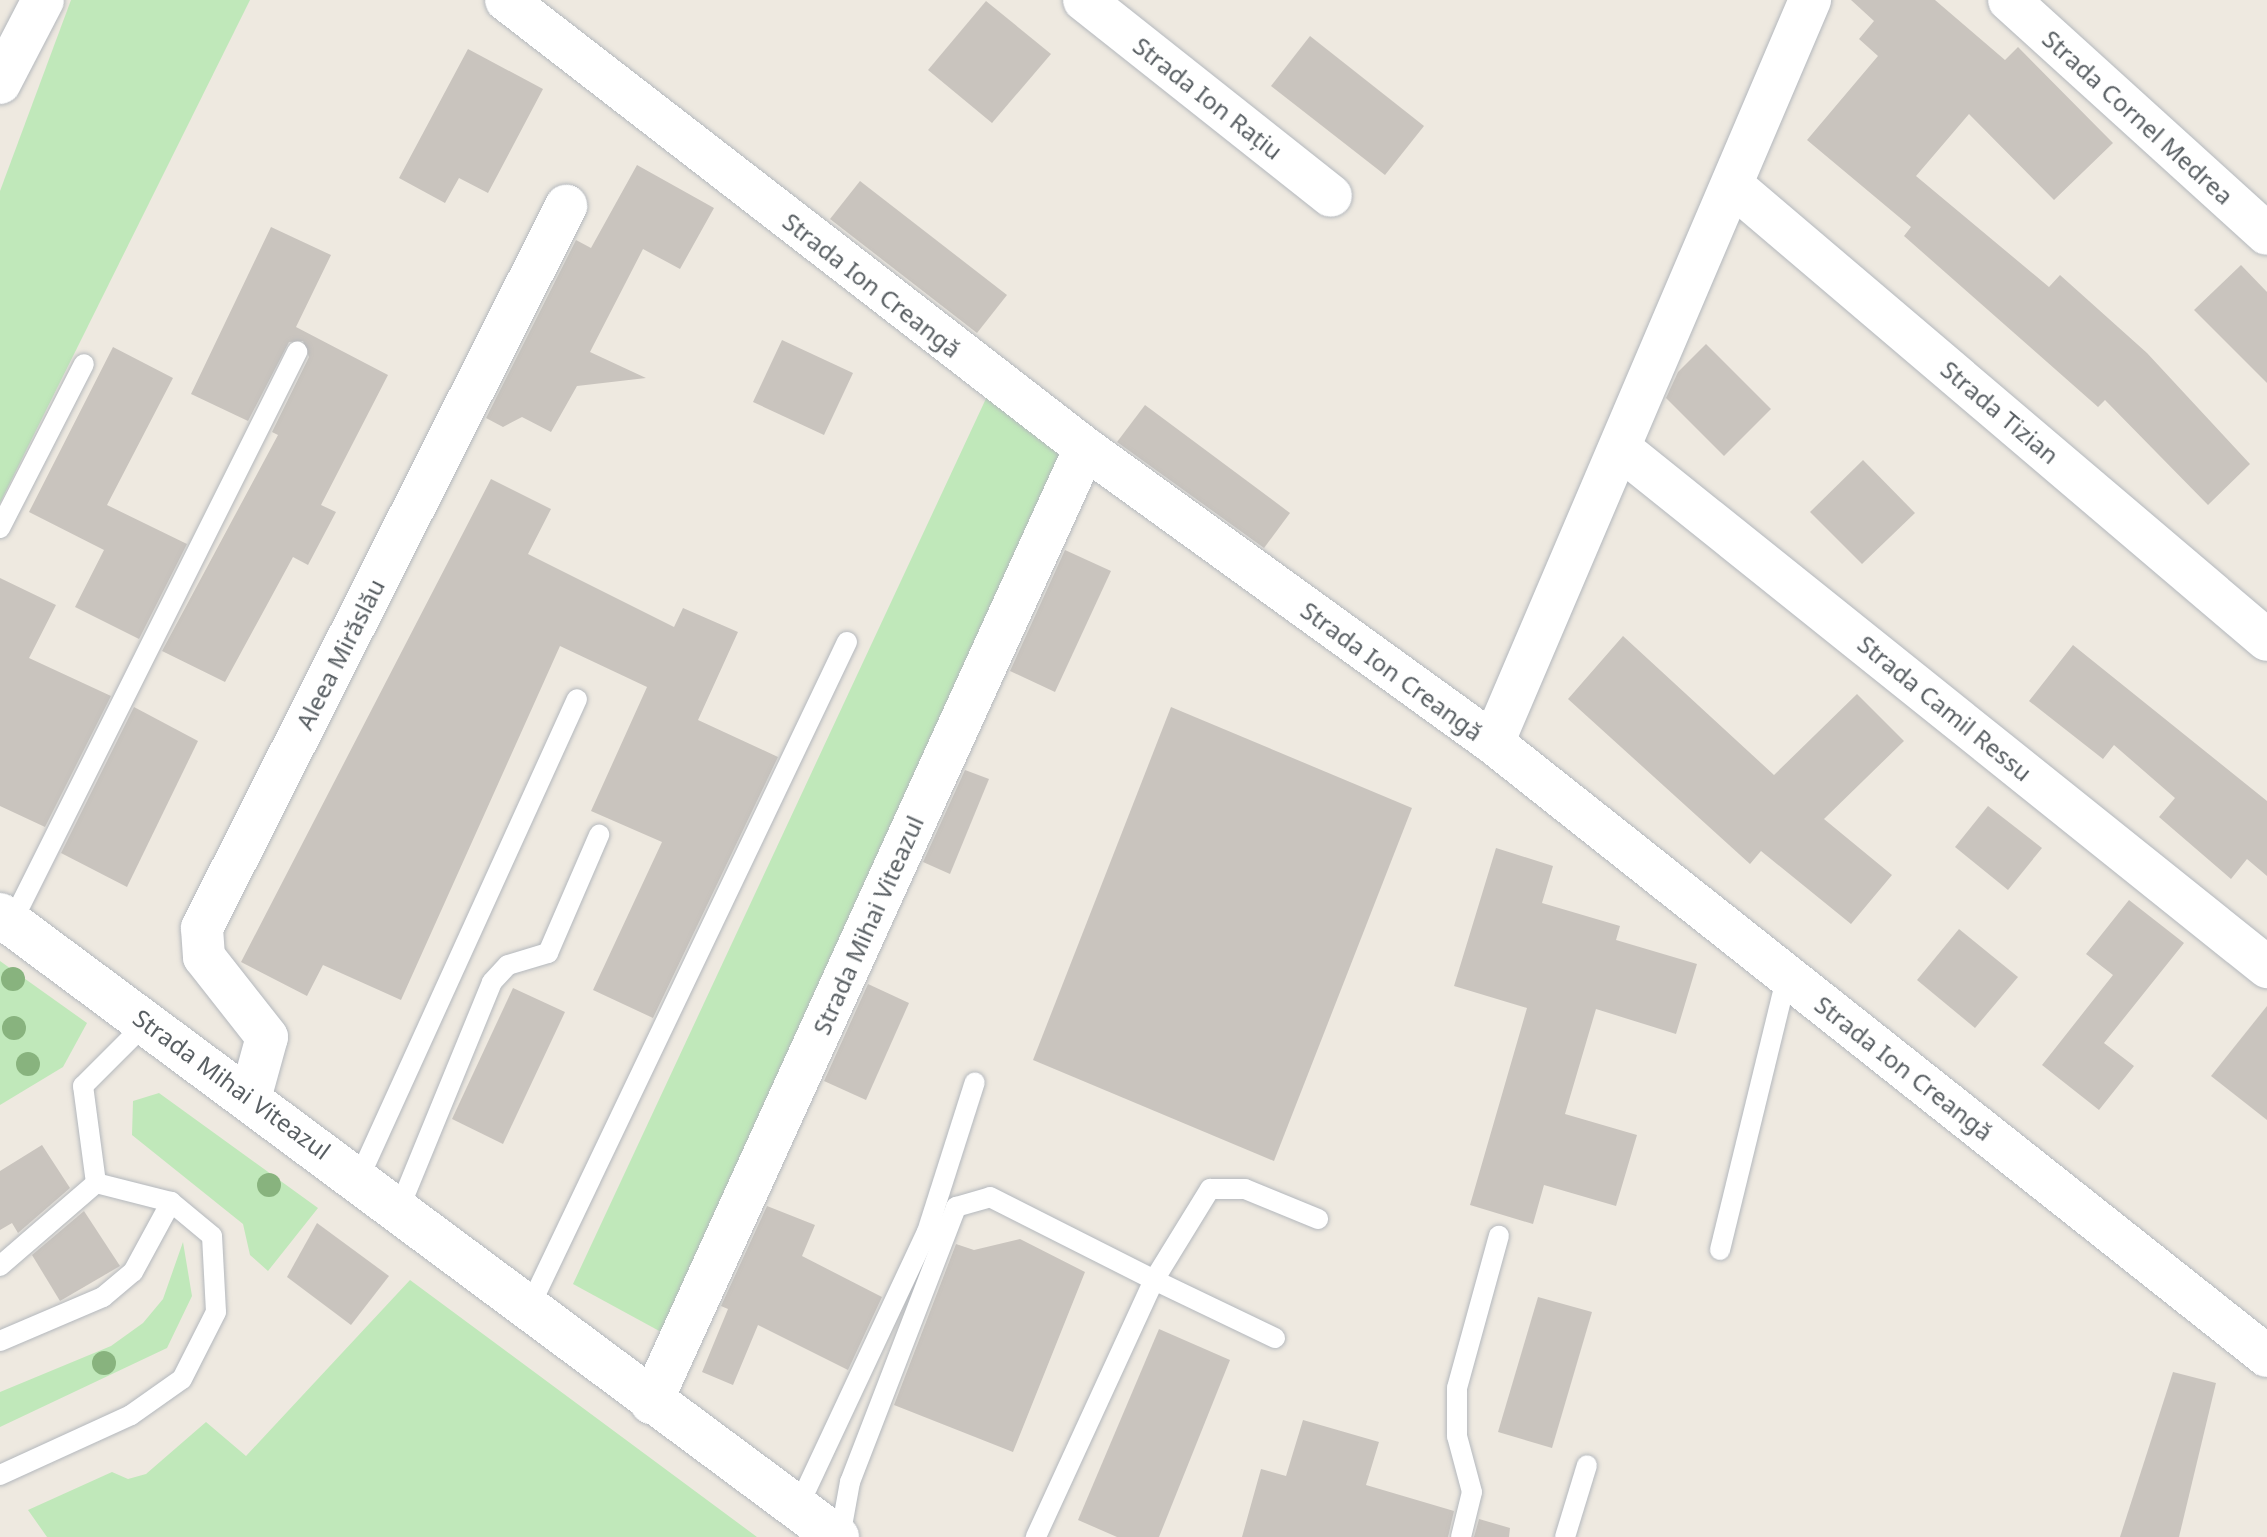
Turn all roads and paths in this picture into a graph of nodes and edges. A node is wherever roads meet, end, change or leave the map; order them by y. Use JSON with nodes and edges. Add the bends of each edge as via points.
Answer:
{"nodes":[{"id":1,"x":43,"y":0,"type":"edge"},
{"id":2,"x":506,"y":0,"type":"edge"},
{"id":3,"x":1084,"y":0,"type":"edge"},
{"id":4,"x":1810,"y":0,"type":"edge"},
{"id":5,"x":2009,"y":0,"type":"edge"},
{"id":6,"x":0,"y":83,"type":"edge"},
{"id":7,"x":1732,"y":185,"type":"junction"},
{"id":8,"x":1331,"y":196,"type":"dead end"},
{"id":9,"x":566,"y":206,"type":"dead end"},
{"id":10,"x":2267,"y":234,"type":"edge"},
{"id":11,"x":297,"y":352,"type":"dead end"},
{"id":12,"x":84,"y":364,"type":"dead end"},
{"id":13,"x":1085,"y":448,"type":"junction"},
{"id":14,"x":1622,"y":450,"type":"junction"},
{"id":15,"x":0,"y":528,"type":"edge"},
{"id":16,"x":2267,"y":640,"type":"edge"},
{"id":17,"x":847,"y":642,"type":"dead end"},
{"id":18,"x":577,"y":699,"type":"dead end"},
{"id":19,"x":1493,"y":743,"type":"junction"},
{"id":20,"x":599,"y":835,"type":"dead end"},
{"id":21,"x":6,"y":920,"type":"edge"},
{"id":22,"x":2267,"y":967,"type":"edge"},
{"id":23,"x":1787,"y":976,"type":"junction"},
{"id":24,"x":148,"y":1021,"type":"junction"},
{"id":25,"x":975,"y":1082,"type":"dead end"},
{"id":26,"x":251,"y":1095,"type":"junction"},
{"id":27,"x":359,"y":1178,"type":"junction"},
{"id":28,"x":96,"y":1183,"type":"junction"},
{"id":29,"x":171,"y":1202,"type":"junction"},
{"id":30,"x":399,"y":1209,"type":"junction"},
{"id":31,"x":1318,"y":1219,"type":"dead end"},
{"id":32,"x":1499,"y":1236,"type":"dead end"},
{"id":33,"x":1720,"y":1250,"type":"dead end"},
{"id":34,"x":0,"y":1266,"type":"edge"},
{"id":35,"x":1154,"y":1280,"type":"junction"},
{"id":36,"x":529,"y":1308,"type":"junction"},
{"id":37,"x":1275,"y":1338,"type":"dead end"},
{"id":38,"x":0,"y":1341,"type":"edge"},
{"id":39,"x":2267,"y":1356,"type":"edge"},
{"id":40,"x":651,"y":1403,"type":"junction"},
{"id":41,"x":1587,"y":1465,"type":"dead end"},
{"id":42,"x":0,"y":1475,"type":"edge"},
{"id":43,"x":798,"y":1507,"type":"junction"},
{"id":44,"x":838,"y":1537,"type":"edge"},
{"id":45,"x":1036,"y":1537,"type":"edge"},
{"id":46,"x":1461,"y":1537,"type":"edge"},
{"id":47,"x":1565,"y":1537,"type":"edge"}],
"edges":[{"from":1,"to":6,"type":"street"},
{"from":2,"to":13,"type":"street","name":"Strada Ion Creangă"},
{"from":3,"to":8,"type":"street","name":"Strada Ion Rațiu"},
{"from":4,"to":7,"type":"street"},
{"from":5,"to":10,"type":"street","name":"Strada Cornel Medrea"},
{"from":7,"to":14,"type":"street"},
{"from":7,"to":16,"type":"street","name":"Strada Tizian"},
{"from":9,"to":26,"type":"street","name":"Aleea Mirăslău","via":[[202,928],[204,957],[260,1019],[267,1037]]},
{"from":11,"to":21,"type":"lane"},
{"from":12,"to":15,"type":"lane"},
{"from":13,"to":19,"type":"street","name":"Strada Ion Creangă"},
{"from":13,"to":40,"type":"street","name":"Strada Mihai Viteazul"},
{"from":14,"to":19,"type":"street"},
{"from":14,"to":22,"type":"street","name":"Strada Camil Ressu"},
{"from":17,"to":36,"type":"lane"},
{"from":18,"to":27,"type":"lane"},
{"from":19,"to":23,"type":"street","name":"Strada Ion Creangă"},
{"from":20,"to":30,"type":"lane","via":[[548,953],[508,965],[492,982]]},
{"from":21,"to":24,"type":"main road","name":"Strada Mihai Viteazul"},
{"from":23,"to":33,"type":"lane"},
{"from":23,"to":39,"type":"street","name":"Strada Ion Creangă"},
{"from":24,"to":26,"type":"main road","name":"Strada Mihai Viteazul"},
{"from":24,"to":28,"type":"lane","via":[[83,1086]]},
{"from":25,"to":43,"type":"lane","via":[[927,1232]]},
{"from":26,"to":27,"type":"main road","name":"Strada Mihai Viteazul"},
{"from":27,"to":30,"type":"main road","name":"Strada Mihai Viteazul"},
{"from":28,"to":29,"type":"lane"},
{"from":28,"to":34,"type":"lane"},
{"from":29,"to":38,"type":"lane","via":[[133,1272],[103,1297]]},
{"from":29,"to":42,"type":"lane","via":[[212,1236],[219,1275],[216,1312],[182,1379],[131,1415]]},
{"from":30,"to":36,"type":"main road","name":"Strada Mihai Viteazul"},
{"from":31,"to":35,"type":"lane","via":[[1245,1189],[1210,1189]]},
{"from":32,"to":46,"type":"lane","via":[[1457,1388],[1457,1436],[1472,1492]]},
{"from":35,"to":37,"type":"lane"},
{"from":35,"to":44,"type":"lane","via":[[990,1197],[956,1207],[850,1482]]},
{"from":35,"to":45,"type":"lane"},
{"from":36,"to":40,"type":"main road","name":"Strada Mihai Viteazul"},
{"from":40,"to":43,"type":"main road","name":"Strada Mihai Viteazul"},
{"from":41,"to":47,"type":"lane"},
{"from":43,"to":44,"type":"main road","name":"Strada Mihai Viteazul"}]}
